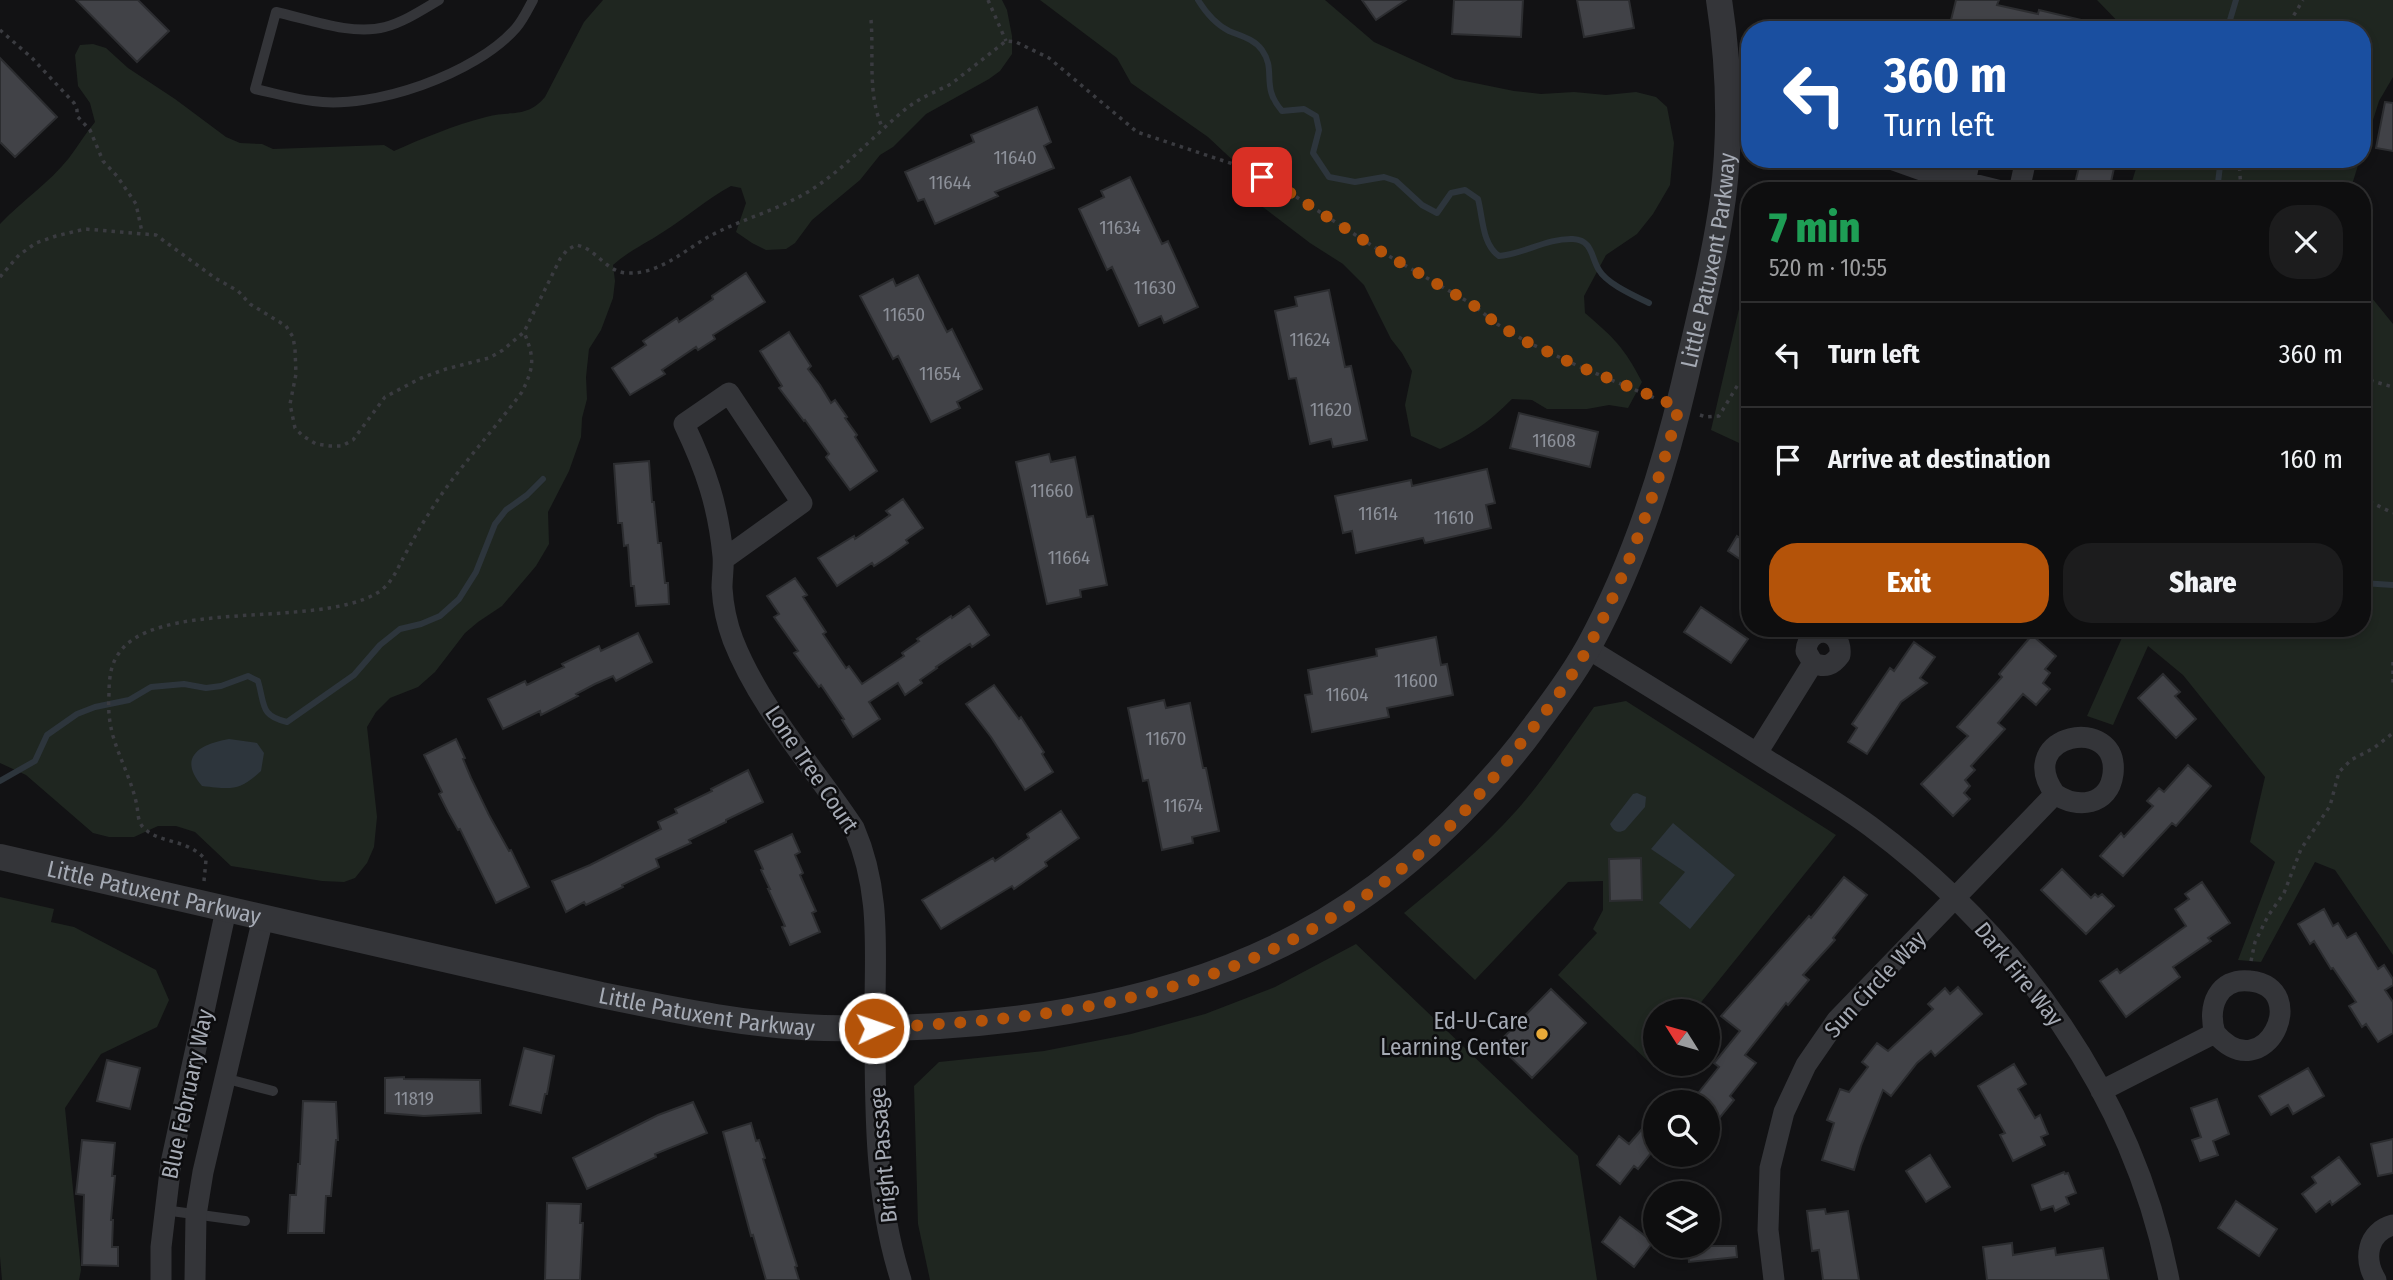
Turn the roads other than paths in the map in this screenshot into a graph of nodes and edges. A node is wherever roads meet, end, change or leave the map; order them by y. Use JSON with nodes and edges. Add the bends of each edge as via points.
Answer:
{"nodes":[{"id":1,"x":439,"y":0,"type":"edge"},
{"id":2,"x":533,"y":0,"type":"edge"},
{"id":3,"x":1719,"y":0,"type":"edge"},
{"id":4,"x":1739,"y":129,"type":"edge"},
{"id":5,"x":1914,"y":168,"type":"edge"},
{"id":6,"x":1968,"y":168,"type":"edge"},
{"id":7,"x":1965,"y":182,"type":"joint"},
{"id":8,"x":723,"y":559,"type":"junction"},
{"id":9,"x":1587,"y":649,"type":"junction"},
{"id":10,"x":1814,"y":663,"type":"dead end"},
{"id":11,"x":1757,"y":753,"type":"junction"},
{"id":12,"x":2055,"y":794,"type":"dead end"},
{"id":13,"x":0,"y":858,"type":"edge"},
{"id":14,"x":1955,"y":898,"type":"junction"},
{"id":15,"x":226,"y":910,"type":"junction"},
{"id":16,"x":263,"y":918,"type":"junction"},
{"id":17,"x":874,"y":1028,"type":"junction"},
{"id":18,"x":2215,"y":1033,"type":"junction"},
{"id":19,"x":224,"y":1078,"type":"junction"},
{"id":20,"x":273,"y":1091,"type":"dead end"},
{"id":21,"x":2102,"y":1091,"type":"junction"},
{"id":22,"x":164,"y":1210,"type":"junction"},
{"id":23,"x":196,"y":1215,"type":"junction"},
{"id":24,"x":245,"y":1221,"type":"dead end"},
{"id":25,"x":2393,"y":1225,"type":"edge"},
{"id":26,"x":161,"y":1280,"type":"edge"},
{"id":27,"x":195,"y":1280,"type":"edge"},
{"id":28,"x":901,"y":1280,"type":"edge"},
{"id":29,"x":1774,"y":1280,"type":"edge"},
{"id":30,"x":2169,"y":1280,"type":"edge"},
{"id":31,"x":2375,"y":1280,"type":"edge"}],
"edges":[{"from":1,"to":2,"type":"lane","via":[[384,27],[358,30],[276,12],[255,89],[315,102],[353,102],[401,93],[447,76],[485,54],[517,28]]},
{"from":3,"to":4,"type":"street","name":"Little Patuxent Parkway"},
{"from":4,"to":9,"type":"street","name":"Little Patuxent Parkway","via":[[1662,468],[1619,583]]},
{"from":5,"to":7,"type":"street"},
{"from":6,"to":7,"type":"street"},
{"from":8,"to":8,"type":"street","name":"Lone Tree Court","via":[[714,497],[684,424],[729,393],[802,503]]},
{"from":8,"to":17,"type":"street","name":"Lone Tree Court","via":[[726,615],[747,671],[849,820],[864,852],[875,910]]},
{"from":9,"to":11,"type":"street","name":"Dark Fire Way"},
{"from":9,"to":17,"type":"street","name":"Little Patuxent Parkway","via":[[1544,714],[1456,819],[1415,858],[1350,906],[1296,937],[1190,982],[1097,1006],[978,1023]]},
{"from":10,"to":11,"type":"street"},
{"from":11,"to":14,"type":"street","name":"Dark Fire Way","via":[[1870,827]]},
{"from":12,"to":14,"type":"street","name":"Sun Circle Way"},
{"from":13,"to":15,"type":"street","name":"Little Patuxent Parkway"},
{"from":14,"to":21,"type":"street","name":"Dark Fire Way","via":[[1992,934],[2050,1007]]},
{"from":14,"to":29,"type":"street","name":"Sun Circle Way","via":[[1838,1020],[1806,1065],[1784,1112],[1770,1168],[1768,1230]]},
{"from":15,"to":16,"type":"street","name":"Little Patuxent Parkway"},
{"from":15,"to":22,"type":"street","name":"Blue February Way"},
{"from":16,"to":17,"type":"street","name":"Little Patuxent Parkway","via":[[685,1012],[820,1028]]},
{"from":16,"to":19,"type":"street","name":"Blue February Way"},
{"from":17,"to":28,"type":"street","name":"Bright Passage","via":[[881,1174]]},
{"from":18,"to":18,"type":"street","via":[[2231,1047],[2245,1050],[2270,1041],[2280,1020],[2277,999],[2261,983],[2234,982],[2217,996],[2212,1007]]},
{"from":18,"to":21,"type":"street"},
{"from":19,"to":20,"type":"lane"},
{"from":19,"to":23,"type":"street","name":"Blue February Way"},
{"from":21,"to":30,"type":"street","name":"Dark Fire Way","via":[[2124,1136],[2153,1217]]},
{"from":22,"to":23,"type":"lane"},
{"from":22,"to":26,"type":"street","name":"Blue February Way"},
{"from":23,"to":24,"type":"lane"},
{"from":23,"to":27,"type":"street","name":"Blue February Way"},
{"from":25,"to":31,"type":"street","via":[[2370,1244],[2367,1256]]}]}
